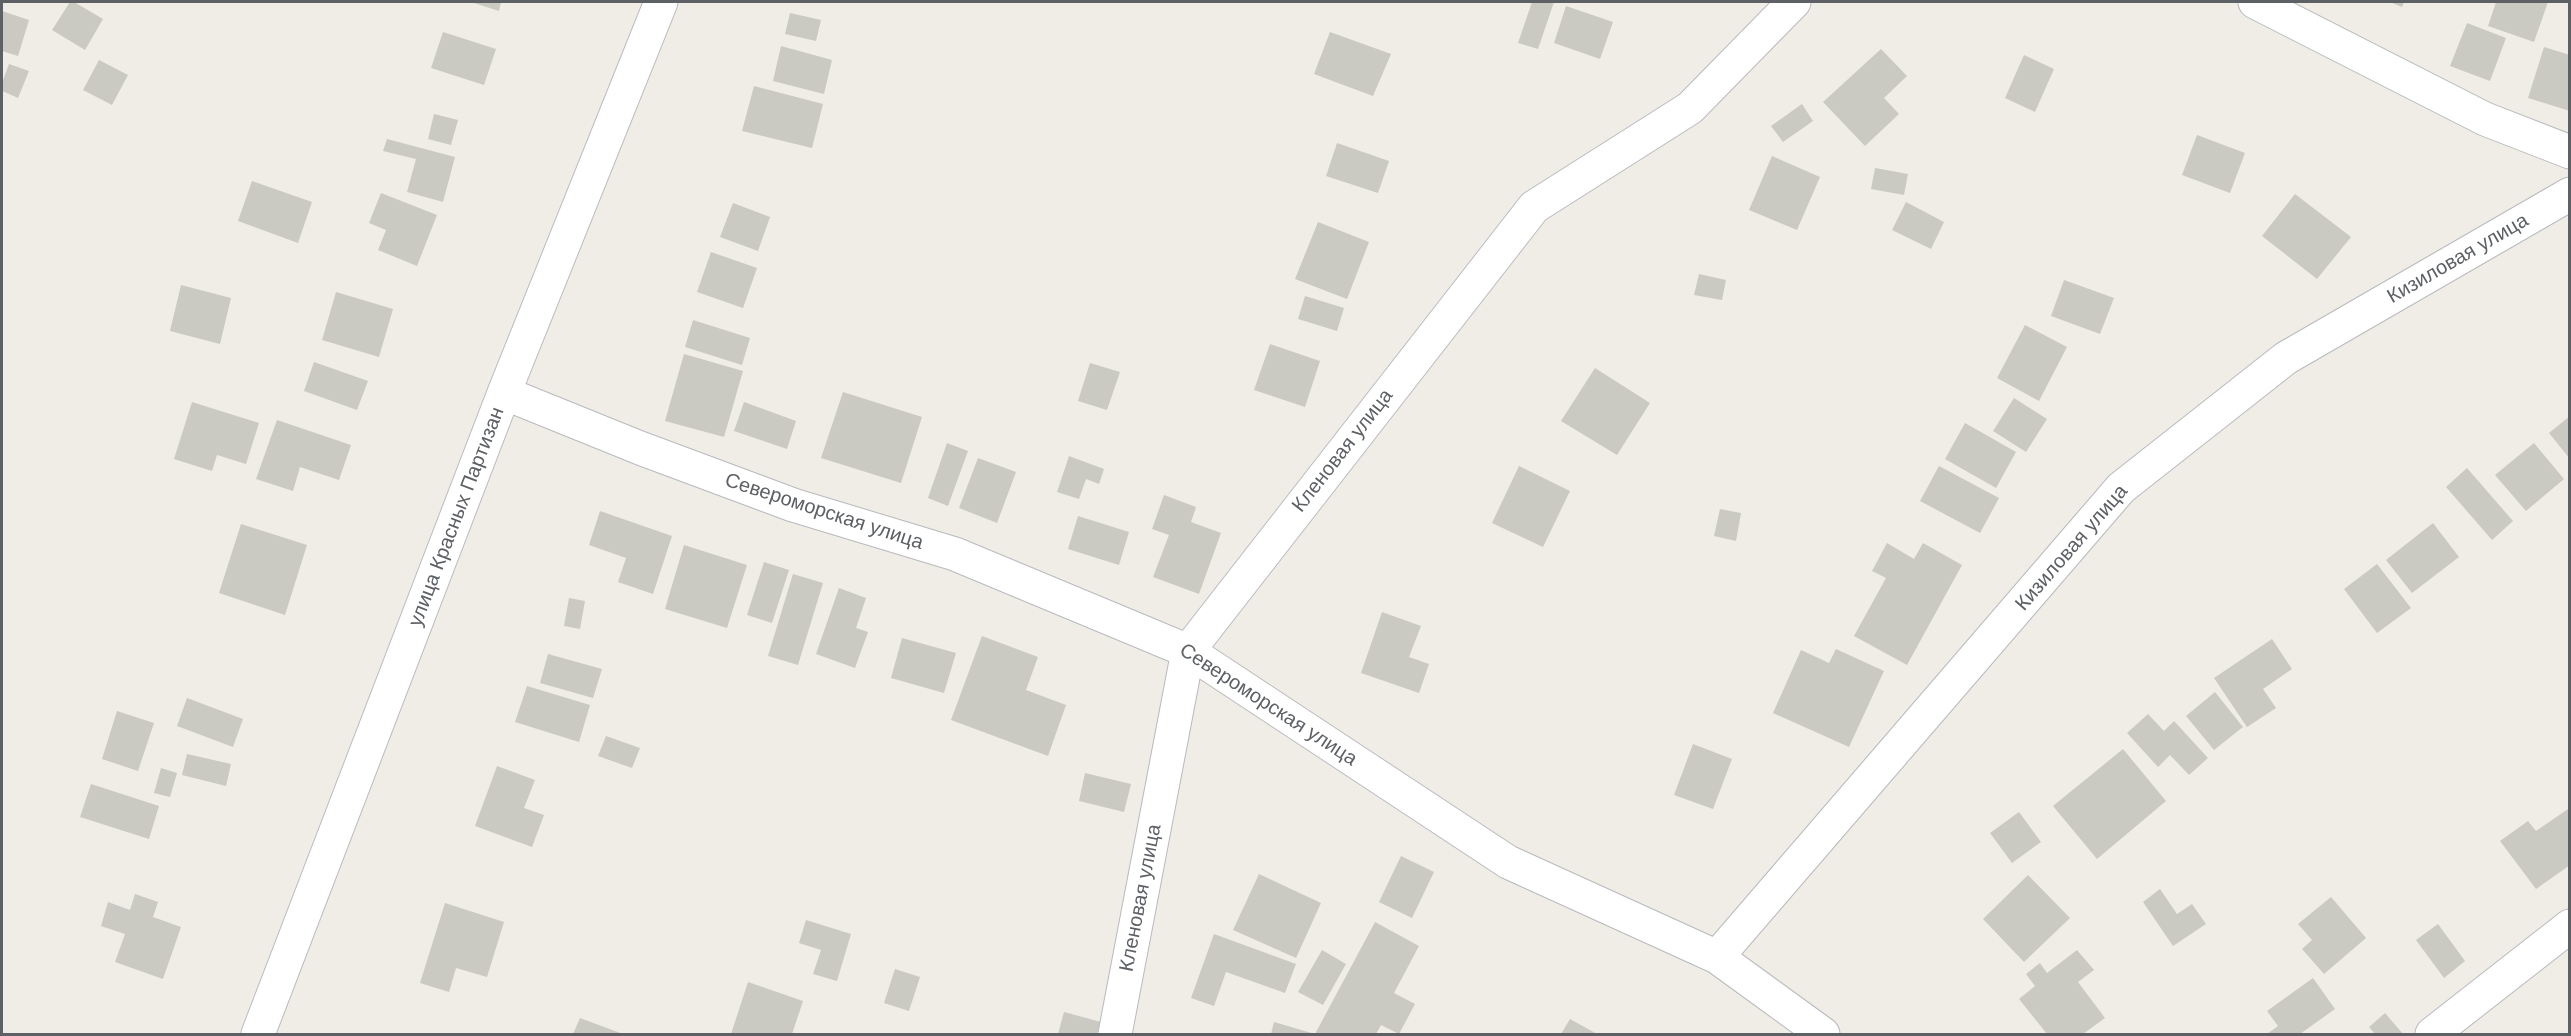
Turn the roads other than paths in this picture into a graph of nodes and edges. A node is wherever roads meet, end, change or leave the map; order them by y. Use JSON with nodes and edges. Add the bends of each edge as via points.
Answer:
{"nodes":[{"id":1,"x":661,"y":2,"type":"edge"},
{"id":2,"x":1794,"y":2,"type":"edge"},
{"id":3,"x":2255,"y":2,"type":"edge"},
{"id":4,"x":2570,"y":152,"type":"edge"},
{"id":5,"x":2570,"y":194,"type":"edge"},
{"id":6,"x":504,"y":393,"type":"junction"},
{"id":7,"x":1188,"y":651,"type":"junction"},
{"id":8,"x":2570,"y":926,"type":"edge"},
{"id":9,"x":1716,"y":957,"type":"junction"},
{"id":10,"x":258,"y":1035,"type":"edge"},
{"id":11,"x":1115,"y":1035,"type":"edge"},
{"id":12,"x":1823,"y":1035,"type":"edge"},
{"id":13,"x":2432,"y":1035,"type":"edge"}],
"edges":[{"from":1,"to":6,"type":"street","name":"улица Красных Партизан"},
{"from":2,"to":7,"type":"street","name":"Кленовая улица","via":[[1690,108],[1534,207]]},
{"from":3,"to":4,"type":"street","via":[[2485,119]]},
{"from":5,"to":9,"type":"street","name":"Кизиловая улица","via":[[2286,358],[2121,488]]},
{"from":6,"to":7,"type":"street","name":"Североморская улица","via":[[793,505],[955,554]]},
{"from":6,"to":10,"type":"street","name":"улица Красных Партизан"},
{"from":7,"to":9,"type":"street","name":"Североморская улица","via":[[1509,862]]},
{"from":7,"to":11,"type":"street","name":"Кленовая улица"},
{"from":8,"to":13,"type":"street"},
{"from":9,"to":12,"type":"street","name":"Североморская улица"}]}
